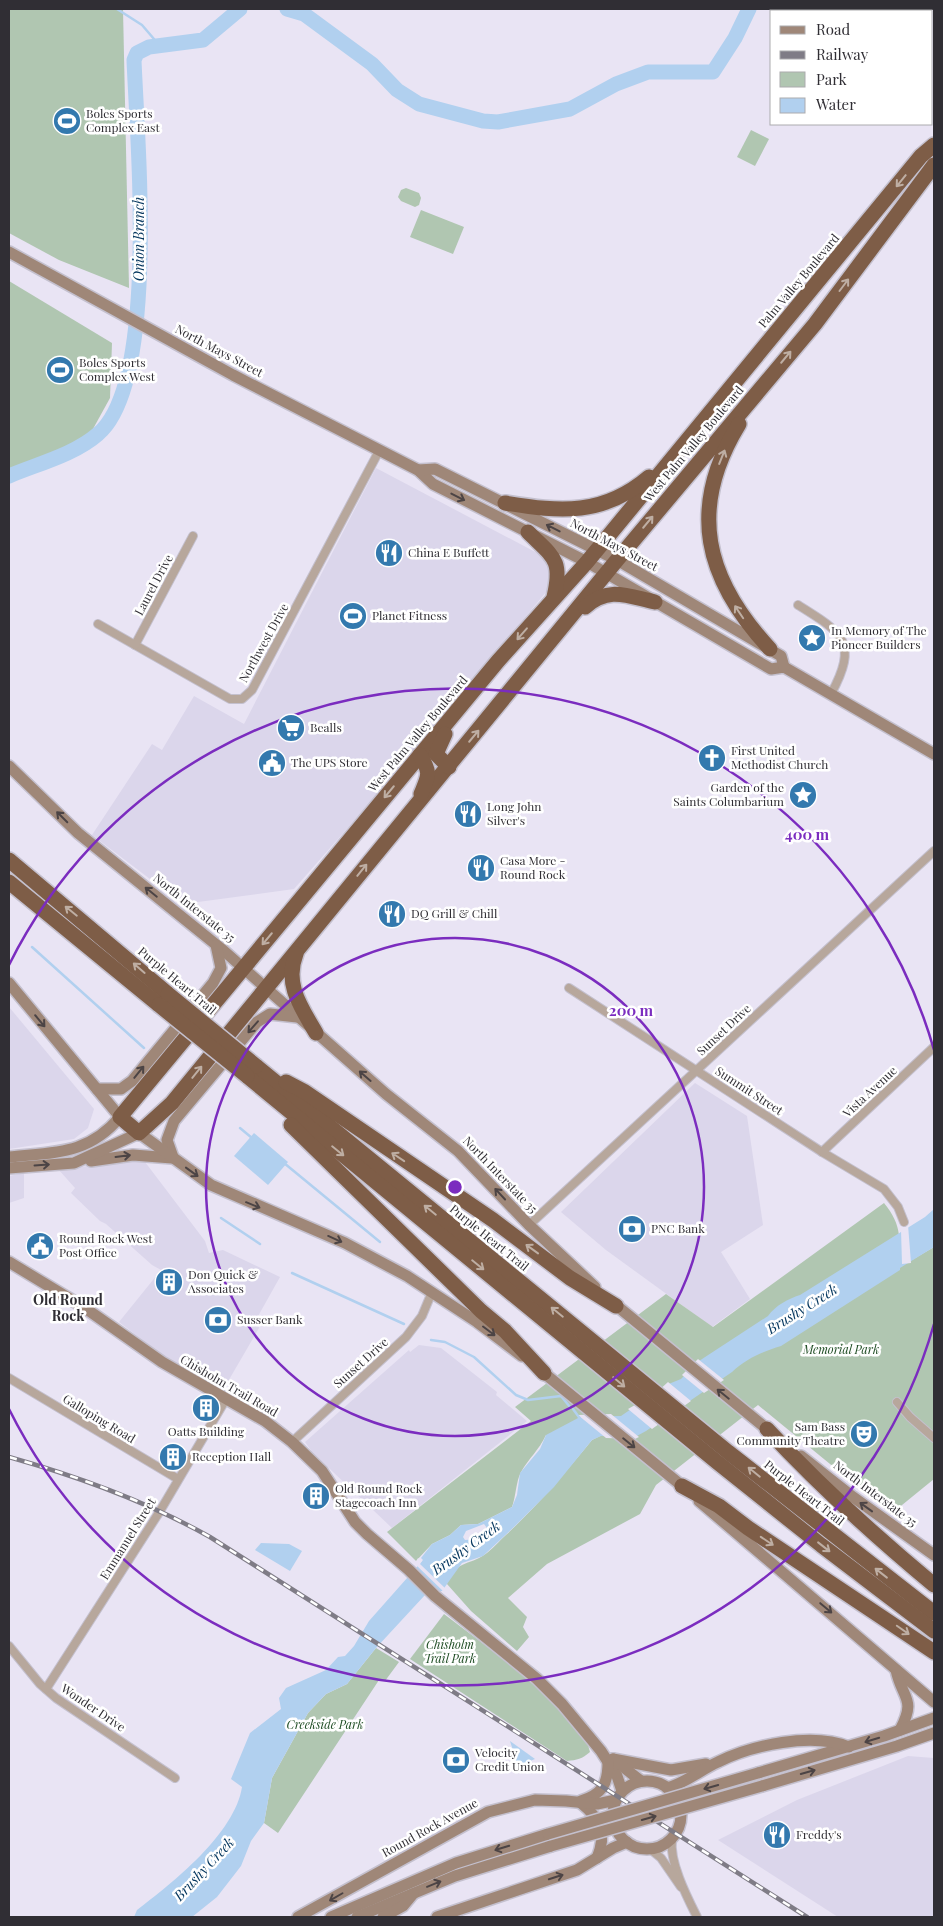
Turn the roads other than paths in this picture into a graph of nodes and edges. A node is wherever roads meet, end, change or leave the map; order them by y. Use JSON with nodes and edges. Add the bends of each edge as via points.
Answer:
{"nodes":[{"id":1,"x":934,"y":145,"type":"edge"},
{"id":2,"x":934,"y":165,"type":"edge"},
{"id":3,"x":9,"y":252,"type":"edge"},
{"id":4,"x":767,"y":379,"type":"junction"},
{"id":5,"x":689,"y":437,"type":"junction"},
{"id":6,"x":379,"y":451,"type":"junction"},
{"id":7,"x":418,"y":470,"type":"junction"},
{"id":8,"x":506,"y":503,"type":"junction"},
{"id":9,"x":528,"y":532,"type":"junction"},
{"id":10,"x":193,"y":536,"type":"dead end"},
{"id":11,"x":597,"y":550,"type":"junction"},
{"id":12,"x":617,"y":560,"type":"junction"},
{"id":13,"x":587,"y":562,"type":"junction"},
{"id":14,"x":606,"y":574,"type":"junction"},
{"id":15,"x":554,"y":598,"type":"junction"},
{"id":16,"x":655,"y":602,"type":"junction"},
{"id":17,"x":798,"y":605,"type":"dead end"},
{"id":18,"x":98,"y":624,"type":"dead end"},
{"id":19,"x":564,"y":627,"type":"junction"},
{"id":20,"x":135,"y":645,"type":"junction"},
{"id":21,"x":770,"y":649,"type":"junction"},
{"id":22,"x":784,"y":667,"type":"junction"},
{"id":23,"x":831,"y":694,"type":"junction"},
{"id":24,"x":453,"y":717,"type":"junction"},
{"id":25,"x":934,"y":754,"type":"edge"},
{"id":26,"x":420,"y":755,"type":"junction"},
{"id":27,"x":9,"y":766,"type":"edge"},
{"id":28,"x":449,"y":767,"type":"junction"},
{"id":29,"x":415,"y":806,"type":"junction"},
{"id":30,"x":934,"y":852,"type":"edge"},
{"id":31,"x":9,"y":860,"type":"edge"},
{"id":32,"x":11,"y":884,"type":"edge"},
{"id":33,"x":216,"y":944,"type":"junction"},
{"id":34,"x":299,"y":946,"type":"junction"},
{"id":35,"x":242,"y":969,"type":"junction"},
{"id":36,"x":9,"y":984,"type":"edge"},
{"id":37,"x":264,"y":988,"type":"junction"},
{"id":38,"x":569,"y":988,"type":"dead end"},
{"id":39,"x":164,"y":999,"type":"junction"},
{"id":40,"x":297,"y":1018,"type":"junction"},
{"id":41,"x":316,"y":1033,"type":"junction"},
{"id":42,"x":934,"y":1047,"type":"edge"},
{"id":43,"x":697,"y":1070,"type":"junction"},
{"id":44,"x":251,"y":1071,"type":"junction"},
{"id":45,"x":97,"y":1089,"type":"junction"},
{"id":46,"x":120,"y":1117,"type":"junction"},
{"id":47,"x":140,"y":1133,"type":"junction"},
{"id":48,"x":822,"y":1152,"type":"junction"},
{"id":49,"x":9,"y":1157,"type":"edge"},
{"id":50,"x":174,"y":1159,"type":"junction"},
{"id":51,"x":74,"y":1163,"type":"junction"},
{"id":52,"x":9,"y":1168,"type":"edge"},
{"id":53,"x":904,"y":1222,"type":"dead end"},
{"id":54,"x":529,"y":1226,"type":"junction"},
{"id":55,"x":9,"y":1262,"type":"edge"},
{"id":56,"x":432,"y":1292,"type":"junction"},
{"id":57,"x":620,"y":1309,"type":"junction"},
{"id":58,"x":547,"y":1376,"type":"junction"},
{"id":59,"x":9,"y":1378,"type":"edge"},
{"id":60,"x":226,"y":1399,"type":"junction"},
{"id":61,"x":898,"y":1402,"type":"dead end"},
{"id":62,"x":764,"y":1427,"type":"junction"},
{"id":63,"x":934,"y":1438,"type":"edge"},
{"id":64,"x":292,"y":1442,"type":"junction"},
{"id":65,"x":723,"y":1457,"type":"junction"},
{"id":66,"x":178,"y":1479,"type":"junction"},
{"id":67,"x":682,"y":1486,"type":"junction"},
{"id":68,"x":934,"y":1555,"type":"edge"},
{"id":69,"x":934,"y":1585,"type":"edge"},
{"id":70,"x":934,"y":1613,"type":"edge"},
{"id":71,"x":934,"y":1631,"type":"edge"},
{"id":72,"x":9,"y":1646,"type":"edge"},
{"id":73,"x":934,"y":1652,"type":"edge"},
{"id":74,"x":895,"y":1668,"type":"junction"},
{"id":75,"x":46,"y":1689,"type":"junction"},
{"id":76,"x":934,"y":1702,"type":"edge"},
{"id":77,"x":934,"y":1718,"type":"edge"},
{"id":78,"x":900,"y":1730,"type":"junction"},
{"id":79,"x":934,"y":1733,"type":"edge"},
{"id":80,"x":934,"y":1740,"type":"edge"},
{"id":81,"x":897,"y":1746,"type":"junction"},
{"id":82,"x":849,"y":1747,"type":"junction"},
{"id":83,"x":610,"y":1761,"type":"junction"},
{"id":84,"x":715,"y":1763,"type":"junction"},
{"id":85,"x":175,"y":1778,"type":"dead end"},
{"id":86,"x":640,"y":1781,"type":"junction"},
{"id":87,"x":666,"y":1788,"type":"junction"},
{"id":88,"x":619,"y":1796,"type":"junction"},
{"id":89,"x":580,"y":1802,"type":"junction"},
{"id":90,"x":672,"y":1839,"type":"junction"},
{"id":91,"x":550,"y":1840,"type":"junction"},
{"id":92,"x":627,"y":1842,"type":"junction"},
{"id":93,"x":650,"y":1849,"type":"junction"},
{"id":94,"x":597,"y":1858,"type":"junction"},
{"id":95,"x":683,"y":1888,"type":"junction"},
{"id":96,"x":416,"y":1891,"type":"junction"},
{"id":97,"x":298,"y":1917,"type":"edge"},
{"id":98,"x":331,"y":1917,"type":"edge"},
{"id":99,"x":357,"y":1917,"type":"edge"},
{"id":100,"x":383,"y":1917,"type":"edge"},
{"id":101,"x":436,"y":1917,"type":"edge"},
{"id":102,"x":697,"y":1917,"type":"edge"}],
"edges":[{"from":1,"to":5,"type":"highway","name":"Palm Valley Boulevard","one_way":true,"via":[[921,156]]},
{"from":4,"to":2,"type":"highway","name":"West Palm Valley Boulevard","one_way":true,"via":[[814,324]]},
{"from":3,"to":6,"type":"main road","name":"North Mays Street"},
{"from":12,"to":4,"type":"highway","name":"West Palm Valley Boulevard","one_way":true},
{"from":21,"to":4,"type":"highway","one_way":true,"via":[[743,618],[729,595],[717,569],[709,526],[712,485],[722,455]]},
{"from":5,"to":8,"type":"highway","via":[[639,484],[603,503],[565,511]]},
{"from":5,"to":11,"type":"highway","name":"West Palm Valley Boulevard"},
{"from":6,"to":7,"type":"main road","name":"North Mays Street"},
{"from":6,"to":20,"type":"street","name":"Northwest Drive","via":[[248,695],[230,699]]},
{"from":7,"to":8,"type":"main road","name":"North Mays Street","via":[[435,469]]},
{"from":7,"to":9,"type":"main road","name":"North Mays Street","one_way":true,"via":[[433,484]]},
{"from":11,"to":8,"type":"main road","name":"North Mays Street","one_way":true},
{"from":9,"to":13,"type":"main road","name":"North Mays Street"},
{"from":9,"to":15,"type":"highway","via":[[557,565]]},
{"from":10,"to":20,"type":"street","name":"Laurel Drive"},
{"from":11,"to":12,"type":"main road","name":"North Mays Street"},
{"from":11,"to":13,"type":"highway","name":"West Palm Valley Boulevard"},
{"from":12,"to":14,"type":"highway","name":"West Palm Valley Boulevard"},
{"from":12,"to":21,"type":"main road","name":"North Mays Street"},
{"from":13,"to":14,"type":"main road","name":"North Mays Street"},
{"from":13,"to":15,"type":"highway","name":"West Palm Valley Boulevard"},
{"from":14,"to":16,"type":"main road","name":"North Mays Street"},
{"from":14,"to":19,"type":"highway","name":"West Palm Valley Boulevard"},
{"from":15,"to":24,"type":"highway","name":"West Palm Valley Boulevard","one_way":true},
{"from":16,"to":19,"type":"highway","via":[[606,594],[594,600]]},
{"from":16,"to":22,"type":"main road","name":"North Mays Street","via":[[771,669]]},
{"from":17,"to":23,"type":"street","via":[[826,622],[843,642],[846,659]]},
{"from":18,"to":20,"type":"street","name":"Northwest Drive"},
{"from":28,"to":19,"type":"highway","name":"West Palm Valley Boulevard","one_way":true},
{"from":21,"to":22,"type":"main road","name":"North Mays Street","via":[[781,656]]},
{"from":22,"to":23,"type":"main road","name":"North Mays Street"},
{"from":23,"to":25,"type":"main road","name":"North Mays Street"},
{"from":24,"to":26,"type":"highway","name":"West Palm Valley Boulevard"},
{"from":24,"to":28,"type":"highway","via":[[436,754]]},
{"from":26,"to":29,"type":"highway","via":[[429,769]]},
{"from":26,"to":35,"type":"highway","name":"West Palm Valley Boulevard","one_way":true},
{"from":33,"to":27,"type":"main road","name":"North Interstate 35","one_way":true,"via":[[78,833]]},
{"from":28,"to":29,"type":"highway","name":"West Palm Valley Boulevard"},
{"from":34,"to":29,"type":"highway","name":"West Palm Valley Boulevard","one_way":true},
{"from":30,"to":43,"type":"street","name":"Sunset Drive"},
{"from":39,"to":31,"type":"highway","name":"Purple Heart Trail","one_way":true},
{"from":32,"to":39,"type":"highway","name":"Purple Heart Trail"},
{"from":33,"to":35,"type":"main road","name":"North Interstate 35"},
{"from":45,"to":33,"type":"main road","one_way":true,"via":[[121,1089],[132,1081],[221,968]]},
{"from":34,"to":37,"type":"highway"},
{"from":34,"to":41,"type":"highway","via":[[292,968],[292,986]]},
{"from":35,"to":37,"type":"main road","name":"North Interstate 35"},
{"from":35,"to":46,"type":"highway","name":"West Palm Valley Boulevard"},
{"from":36,"to":45,"type":"main road","one_way":true},
{"from":37,"to":40,"type":"main road","name":"North Interstate 35"},
{"from":47,"to":37,"type":"highway","one_way":true,"via":[[172,1103]]},
{"from":38,"to":43,"type":"street","name":"Summit Street"},
{"from":39,"to":44,"type":"highway","name":"Purple Heart Trail","bridge":true},
{"from":40,"to":41,"type":"main road","name":"North Interstate 35"},
{"from":40,"to":50,"type":"main road","one_way":true,"via":[[270,1014],[257,1022],[174,1121],[167,1140]]},
{"from":54,"to":41,"type":"main road","name":"North Interstate 35","one_way":true,"via":[[458,1151]]},
{"from":42,"to":48,"type":"street","name":"Vista Avenue"},
{"from":43,"to":48,"type":"street","name":"Summit Street"},
{"from":43,"to":54,"type":"street","name":"Sunset Drive"},
{"from":57,"to":44,"type":"highway","one_way":true,"via":[[570,1278],[493,1220],[305,1092]]},
{"from":44,"to":58,"type":"highway","via":[[281,1116],[326,1156]]},
{"from":44,"to":65,"type":"highway","name":"Purple Heart Trail","one_way":true,"via":[[582,1351]]},
{"from":65,"to":44,"type":"highway","name":"Purple Heart Trail","one_way":true,"via":[[595,1342]]},
{"from":45,"to":46,"type":"main road"},
{"from":46,"to":47,"type":"highway"},
{"from":46,"to":49,"type":"main road","via":[[102,1136],[76,1149]]},
{"from":47,"to":50,"type":"main road"},
{"from":47,"to":51,"type":"main road"},
{"from":48,"to":53,"type":"street","name":"Summit Street","via":[[884,1190],[898,1207]]},
{"from":51,"to":50,"type":"main road","one_way":true,"via":[[133,1155]]},
{"from":50,"to":56,"type":"main road","one_way":true,"via":[[211,1185],[345,1243]]},
{"from":52,"to":51,"type":"main road","one_way":true},
{"from":54,"to":57,"type":"main road","name":"North Interstate 35"},
{"from":55,"to":60,"type":"main road","name":"Chisholm Trail Road","via":[[98,1316],[162,1362]]},
{"from":56,"to":58,"type":"main road","one_way":true},
{"from":56,"to":64,"type":"street","name":"Sunset Drive","via":[[422,1316],[406,1337]]},
{"from":62,"to":57,"type":"main road","name":"North Interstate 35","one_way":true},
{"from":58,"to":67,"type":"main road","one_way":true},
{"from":59,"to":66,"type":"street","name":"Galloping Road"},
{"from":60,"to":64,"type":"main road","name":"Chisholm Trail Road","via":[[265,1421]]},
{"from":60,"to":66,"type":"street","name":"Emmanuel Street"},
{"from":61,"to":63,"type":"street"},
{"from":68,"to":62,"type":"main road","name":"North Interstate 35","one_way":true},
{"from":62,"to":69,"type":"highway","via":[[873,1534]]},
{"from":64,"to":83,"type":"main road","name":"Chisholm Trail Road","via":[[322,1471],[355,1522],[435,1596],[536,1678]]},
{"from":70,"to":65,"type":"highway","name":"Purple Heart Trail","one_way":true},
{"from":65,"to":71,"type":"highway","name":"Purple Heart Trail","one_way":true,"via":[[821,1545]]},
{"from":66,"to":75,"type":"street","name":"Emmanuel Street"},
{"from":67,"to":73,"type":"highway","one_way":true,"via":[[719,1506]]},
{"from":67,"to":74,"type":"main road","one_way":true},
{"from":72,"to":75,"type":"street","name":"Wonder Drive"},
{"from":74,"to":76,"type":"main road"},
{"from":74,"to":78,"type":"main road","via":[[908,1701],[906,1718]]},
{"from":75,"to":85,"type":"street","name":"Wonder Drive"},
{"from":77,"to":78,"type":"main road"},
{"from":78,"to":82,"type":"main road","one_way":true},
{"from":79,"to":81,"type":"main road"},
{"from":80,"to":81,"type":"main road","via":[[907,1747]]},
{"from":91,"to":81,"type":"main road","one_way":true,"bridge":true,"via":[[762,1786]]},
{"from":82,"to":84,"type":"main road","via":[[838,1742],[769,1744],[741,1751]]},
{"from":82,"to":91,"type":"main road","one_way":true,"bridge":true},
{"from":83,"to":84,"type":"main road","via":[[671,1770]]},
{"from":83,"to":86,"type":"main road","name":"Chisholm Trail Road"},
{"from":83,"to":88,"type":"main road","name":"Chisholm Trail Road","via":[[617,1776]]},
{"from":83,"to":89,"type":"main road","via":[[604,1789]]},
{"from":84,"to":87,"type":"main road","via":[[682,1783]]},
{"from":86,"to":87,"type":"main road","via":[[654,1782]]},
{"from":86,"to":88,"type":"main road","via":[[630,1784]]},
{"from":87,"to":90,"type":"main road","via":[[678,1802],[681,1815]]},
{"from":88,"to":89,"type":"main road","name":"Round Rock Avenue","via":[[597,1804]]},
{"from":88,"to":92,"type":"main road","via":[[613,1813],[614,1824]]},
{"from":89,"to":94,"type":"main road","via":[[591,1811],[602,1828],[603,1838]]},
{"from":89,"to":97,"type":"main road","name":"Round Rock Avenue","one_way":true,"via":[[535,1800],[488,1812]]},
{"from":90,"to":93,"type":"main road"},
{"from":90,"to":95,"type":"street","via":[[672,1853]]},
{"from":96,"to":91,"type":"main road","one_way":true},
{"from":91,"to":98,"type":"main road","one_way":true,"via":[[456,1863]]},
{"from":92,"to":93,"type":"main road"},
{"from":92,"to":94,"type":"main road"},
{"from":93,"to":95,"type":"street","via":[[661,1858]]},
{"from":101,"to":94,"type":"main road","one_way":true,"via":[[559,1877]]},
{"from":95,"to":102,"type":"street"},
{"from":96,"to":99,"type":"main road"},
{"from":96,"to":100,"type":"main road","via":[[403,1906]]}]}
